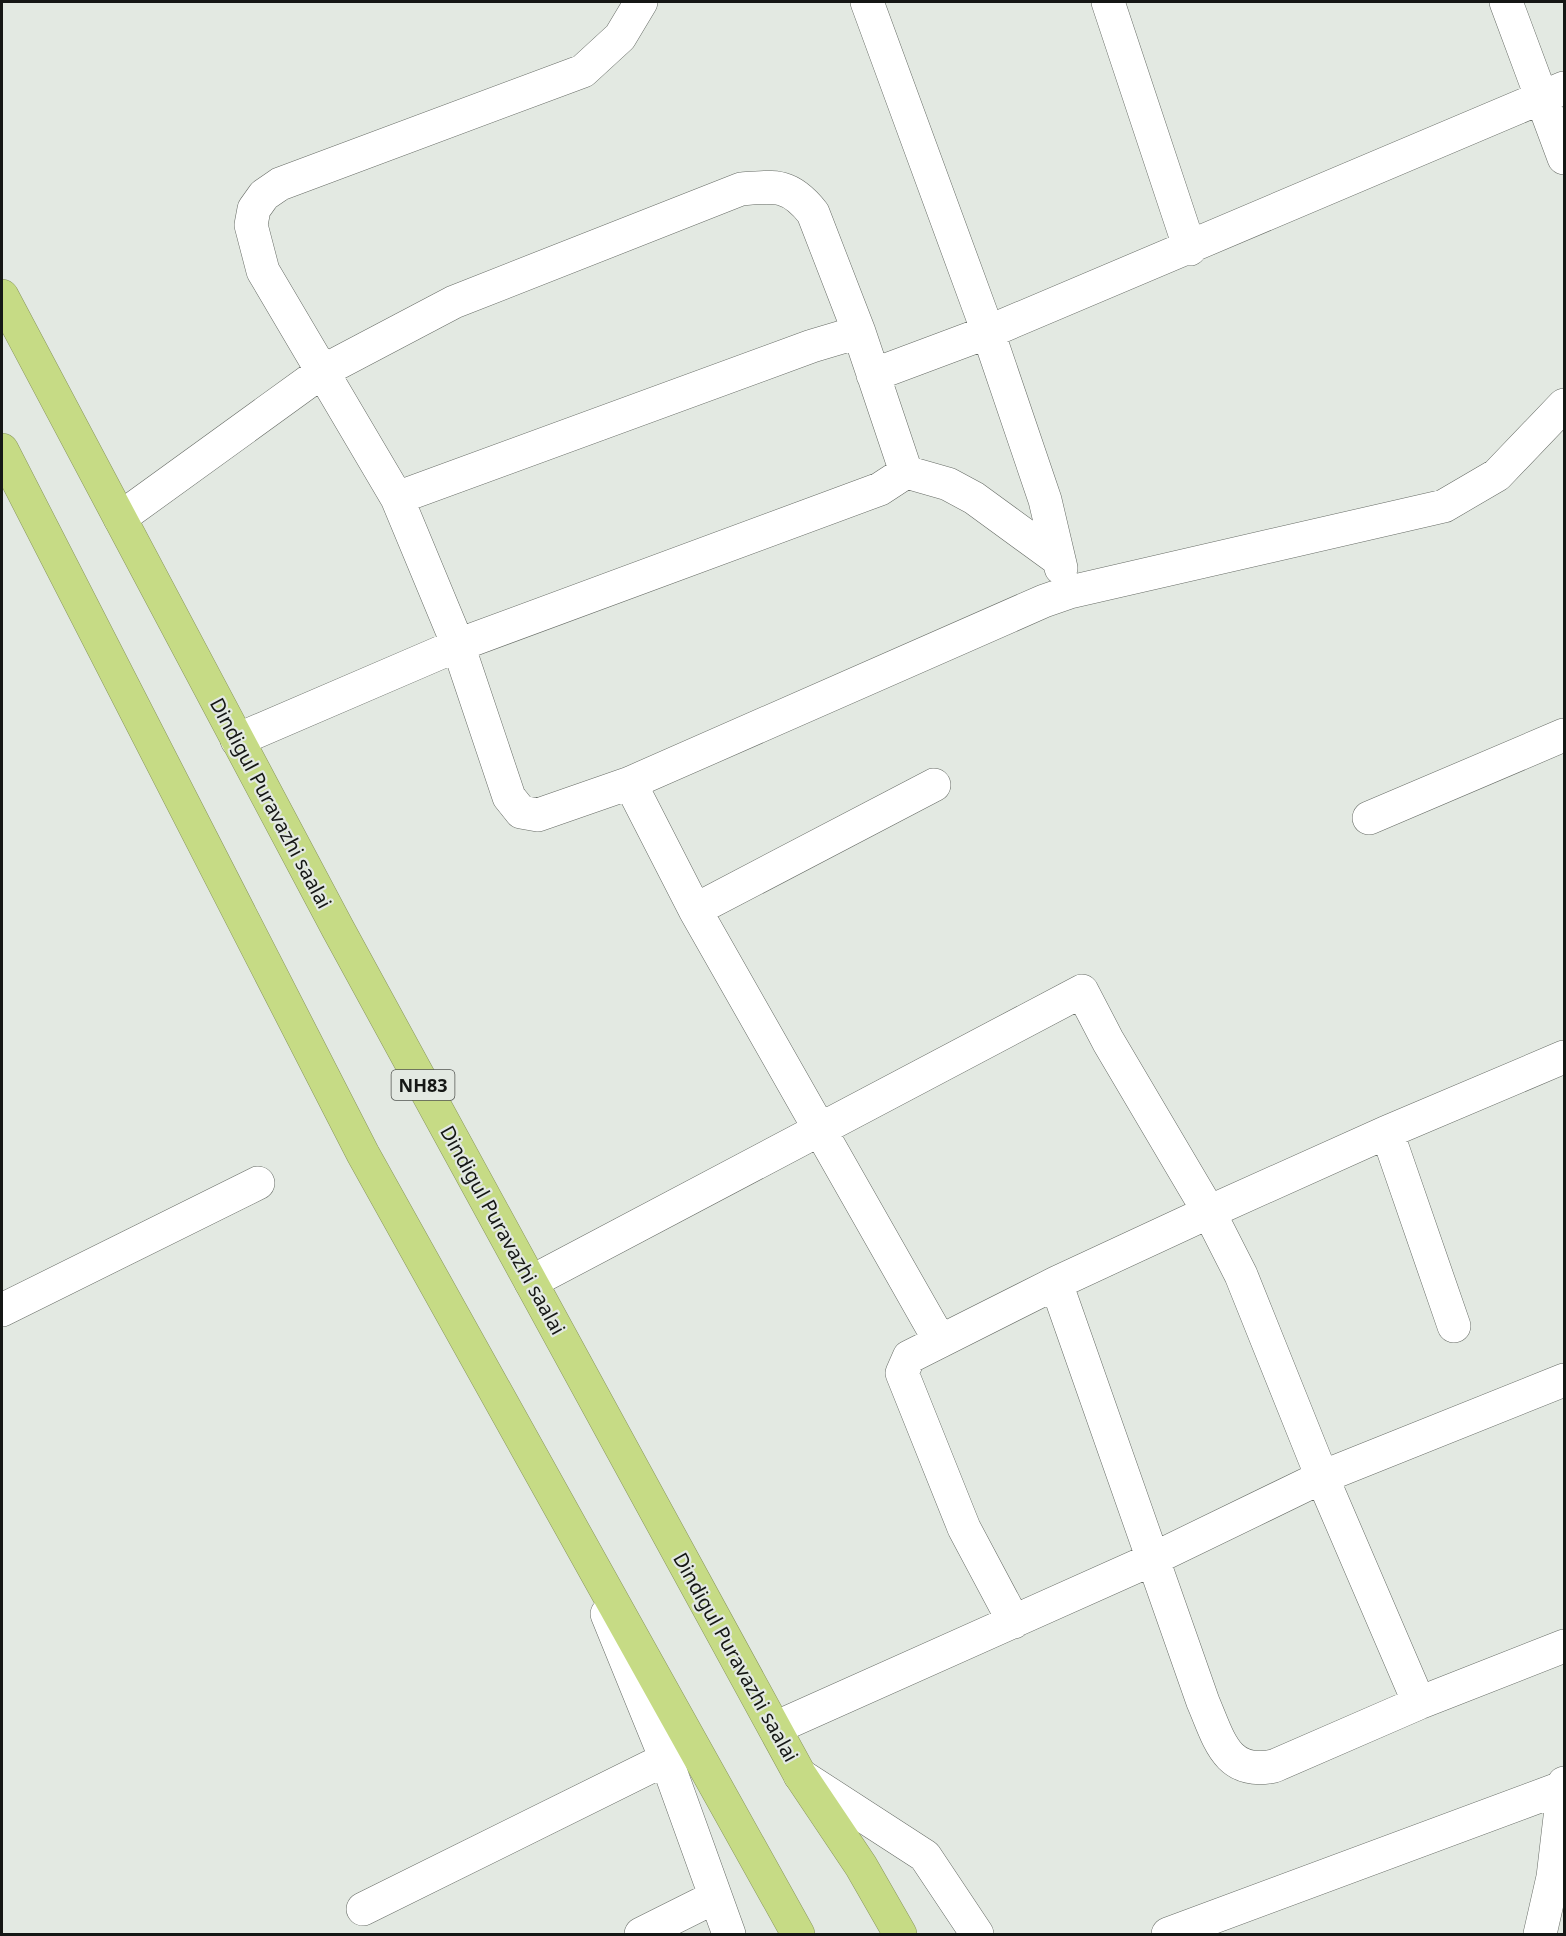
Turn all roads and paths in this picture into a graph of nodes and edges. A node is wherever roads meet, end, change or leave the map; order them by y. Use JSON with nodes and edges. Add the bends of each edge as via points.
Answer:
{"nodes":[{"id":1,"x":641,"y":2,"type":"edge"},
{"id":2,"x":867,"y":2,"type":"edge"},
{"id":3,"x":1108,"y":2,"type":"edge"},
{"id":4,"x":1506,"y":2,"type":"edge"},
{"id":5,"x":1553,"y":93,"type":"edge"},
{"id":6,"x":1564,"y":158,"type":"edge"},
{"id":7,"x":1190,"y":249,"type":"junction"},
{"id":8,"x":2,"y":296,"type":"edge"},
{"id":9,"x":859,"y":332,"type":"junction"},
{"id":10,"x":988,"y":332,"type":"junction"},
{"id":11,"x":323,"y":371,"type":"junction"},
{"id":12,"x":873,"y":375,"type":"junction"},
{"id":13,"x":1564,"y":405,"type":"edge"},
{"id":14,"x":2,"y":450,"type":"edge"},
{"id":15,"x":906,"y":472,"type":"junction"},
{"id":16,"x":397,"y":498,"type":"junction"},
{"id":17,"x":120,"y":518,"type":"junction"},
{"id":18,"x":1059,"y":560,"type":"junction"},
{"id":19,"x":1070,"y":592,"type":"junction"},
{"id":20,"x":458,"y":645,"type":"junction"},
{"id":21,"x":1564,"y":735,"type":"edge"},
{"id":22,"x":237,"y":740,"type":"junction"},
{"id":23,"x":630,"y":783,"type":"junction"},
{"id":24,"x":934,"y":785,"type":"dead end"},
{"id":25,"x":1369,"y":818,"type":"dead end"},
{"id":26,"x":695,"y":910,"type":"junction"},
{"id":27,"x":1564,"y":1057,"type":"edge"},
{"id":28,"x":820,"y":1128,"type":"junction"},
{"id":29,"x":1387,"y":1132,"type":"junction"},
{"id":30,"x":258,"y":1183,"type":"dead end"},
{"id":31,"x":1209,"y":1212,"type":"junction"},
{"id":32,"x":531,"y":1282,"type":"junction"},
{"id":33,"x":1056,"y":1283,"type":"junction"},
{"id":34,"x":2,"y":1310,"type":"edge"},
{"id":35,"x":1454,"y":1326,"type":"dead end"},
{"id":36,"x":940,"y":1341,"type":"junction"},
{"id":37,"x":1564,"y":1380,"type":"edge"},
{"id":38,"x":1322,"y":1477,"type":"junction"},
{"id":39,"x":563,"y":1509,"type":"junction"},
{"id":40,"x":1153,"y":1559,"type":"junction"},
{"id":41,"x":1014,"y":1622,"type":"junction"},
{"id":42,"x":1564,"y":1646,"type":"edge"},
{"id":43,"x":1419,"y":1703,"type":"junction"},
{"id":44,"x":775,"y":1728,"type":"junction"},
{"id":45,"x":666,"y":1759,"type":"junction"},
{"id":46,"x":800,"y":1775,"type":"junction"},
{"id":47,"x":1564,"y":1785,"type":"edge"},
{"id":48,"x":1559,"y":1875,"type":"edge"},
{"id":49,"x":715,"y":1897,"type":"junction"},
{"id":50,"x":363,"y":1909,"type":"dead end"},
{"id":51,"x":641,"y":1935,"type":"edge"},
{"id":52,"x":729,"y":1935,"type":"edge"},
{"id":53,"x":798,"y":1935,"type":"edge"},
{"id":54,"x":900,"y":1935,"type":"edge"},
{"id":55,"x":977,"y":1935,"type":"edge"},
{"id":56,"x":1168,"y":1935,"type":"edge"},
{"id":57,"x":1540,"y":1935,"type":"edge"}],
"edges":[{"from":1,"to":11,"type":"street","via":[[620,37],[583,71],[280,184],[264,195],[254,209],[251,225],[263,271]]},
{"from":2,"to":10,"type":"street"},
{"from":3,"to":7,"type":"street"},
{"from":4,"to":5,"type":"street"},
{"from":5,"to":6,"type":"street"},
{"from":5,"to":7,"type":"street"},
{"from":7,"to":10,"type":"street"},
{"from":8,"to":17,"type":"highway","name":"Dindigul Puravazhi saalai","number":"NH83"},
{"from":9,"to":11,"type":"street","via":[[813,213],[801,198],[784,188],[768,186],[741,189],[454,302]]},
{"from":9,"to":12,"type":"street"},
{"from":9,"to":16,"type":"street","via":[[813,345]]},
{"from":10,"to":12,"type":"street"},
{"from":10,"to":18,"type":"street","via":[[1045,500]]},
{"from":11,"to":16,"type":"street"},
{"from":11,"to":17,"type":"street"},
{"from":12,"to":15,"type":"street"},
{"from":13,"to":19,"type":"street","via":[[1497,475],[1444,506]]},
{"from":14,"to":39,"type":"highway","via":[[363,1154]]},
{"from":15,"to":18,"type":"street","via":[[948,484],[974,498]]},
{"from":15,"to":20,"type":"street","via":[[880,489]]},
{"from":16,"to":20,"type":"street"},
{"from":17,"to":22,"type":"highway","name":"Dindigul Puravazhi saalai","number":"NH83"},
{"from":18,"to":19,"type":"street"},
{"from":19,"to":23,"type":"street"},
{"from":20,"to":22,"type":"street"},
{"from":20,"to":23,"type":"street","via":[[509,796],[521,812],[538,815]]},
{"from":21,"to":25,"type":"street"},
{"from":22,"to":32,"type":"highway","name":"Dindigul Puravazhi saalai","number":"NH83"},
{"from":23,"to":26,"type":"street"},
{"from":24,"to":26,"type":"street"},
{"from":26,"to":28,"type":"street"},
{"from":27,"to":29,"type":"street"},
{"from":28,"to":31,"type":"street","via":[[1082,991]]},
{"from":28,"to":32,"type":"street"},
{"from":28,"to":36,"type":"street"},
{"from":29,"to":31,"type":"street"},
{"from":29,"to":35,"type":"street"},
{"from":30,"to":34,"type":"street"},
{"from":31,"to":33,"type":"street"},
{"from":31,"to":38,"type":"street","via":[[1241,1275]]},
{"from":32,"to":44,"type":"highway","name":"Dindigul Puravazhi saalai","number":"NH83"},
{"from":33,"to":36,"type":"street"},
{"from":33,"to":40,"type":"street"},
{"from":36,"to":41,"type":"street","via":[[909,1357],[902,1373],[964,1527]]},
{"from":37,"to":38,"type":"street"},
{"from":38,"to":40,"type":"street"},
{"from":38,"to":43,"type":"street"},
{"from":39,"to":45,"type":"street"},
{"from":39,"to":53,"type":"highway"},
{"from":40,"to":41,"type":"street"},
{"from":40,"to":43,"type":"street","via":[[1222,1747],[1241,1765],[1256,1770],[1274,1766]]},
{"from":41,"to":44,"type":"street"},
{"from":42,"to":43,"type":"street"},
{"from":44,"to":46,"type":"highway","name":"Dindigul Puravazhi saalai","number":"NH83"},
{"from":45,"to":49,"type":"street"},
{"from":45,"to":50,"type":"street"},
{"from":46,"to":54,"type":"highway","name":"Dindigul Puravazhi saalai","number":"NH83","via":[[861,1866]]},
{"from":46,"to":55,"type":"street","via":[[925,1857]]},
{"from":47,"to":48,"type":"street"},
{"from":47,"to":56,"type":"street"},
{"from":48,"to":57,"type":"street"},
{"from":49,"to":51,"type":"street"},
{"from":49,"to":52,"type":"street"}]}
